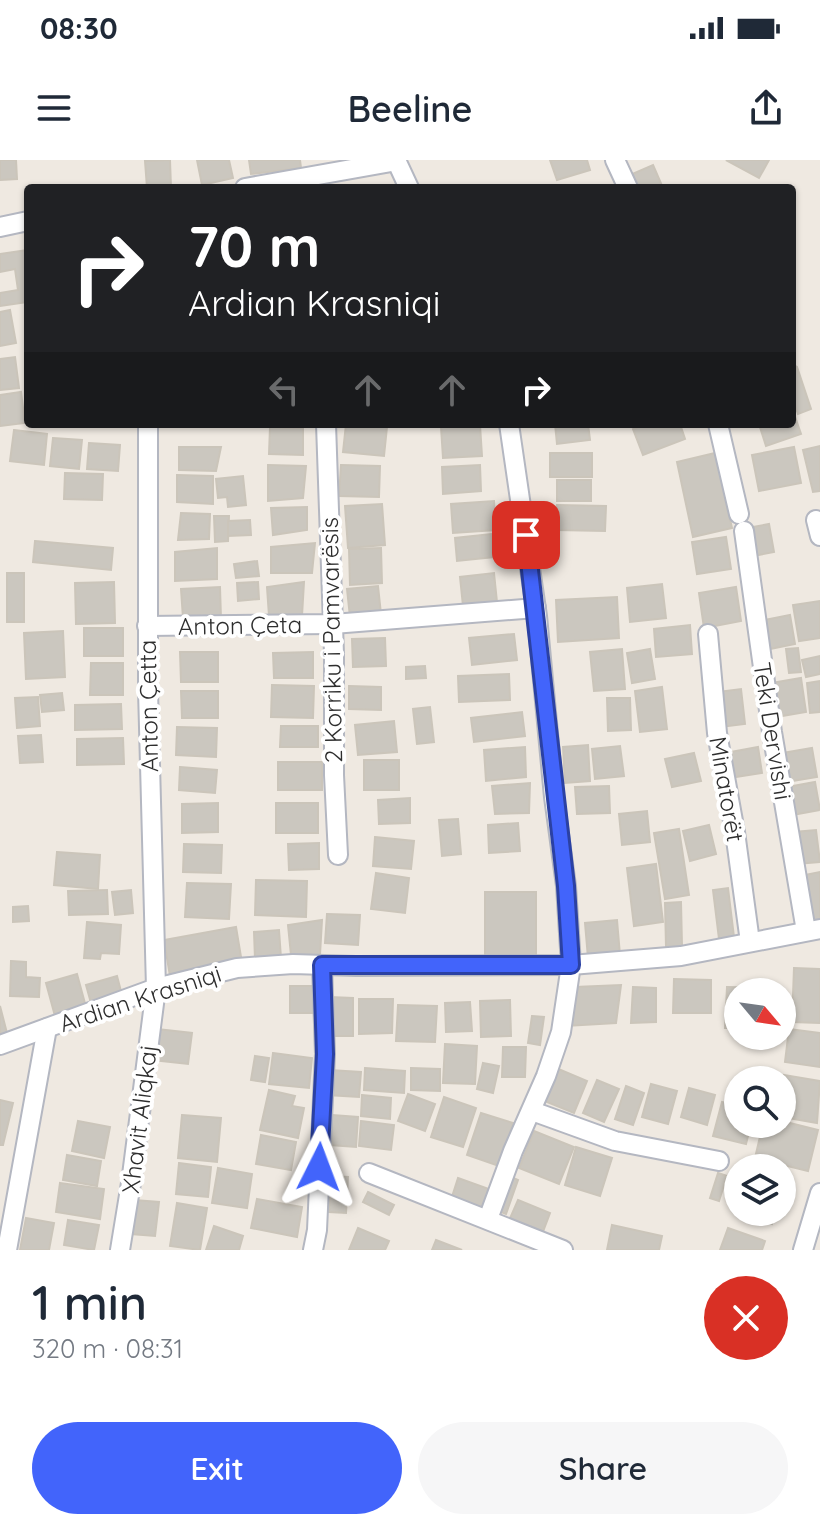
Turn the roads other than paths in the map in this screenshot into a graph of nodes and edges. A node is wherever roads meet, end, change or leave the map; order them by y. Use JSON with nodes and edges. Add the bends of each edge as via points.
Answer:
{"nodes":[{"id":1,"x":396,"y":160,"type":"edge"},
{"id":2,"x":615,"y":160,"type":"edge"},
{"id":3,"x":313,"y":182,"type":"edge"},
{"id":4,"x":290,"y":184,"type":"edge"},
{"id":5,"x":407,"y":184,"type":"edge"},
{"id":6,"x":626,"y":184,"type":"edge"},
{"id":7,"x":24,"y":222,"type":"edge"},
{"id":8,"x":0,"y":227,"type":"edge"},
{"id":9,"x":148,"y":428,"type":"edge"},
{"id":10,"x":326,"y":428,"type":"edge"},
{"id":11,"x":510,"y":428,"type":"edge"},
{"id":12,"x":719,"y":428,"type":"edge"},
{"id":13,"x":536,"y":608,"type":"junction"},
{"id":14,"x":333,"y":624,"type":"junction"},
{"id":15,"x":147,"y":626,"type":"junction"},
{"id":16,"x":708,"y":634,"type":"dead end"},
{"id":17,"x":338,"y":855,"type":"dead end"},
{"id":18,"x":813,"y":930,"type":"edge"},
{"id":19,"x":750,"y":942,"type":"junction"},
{"id":20,"x":322,"y":965,"type":"junction"},
{"id":21,"x":571,"y":965,"type":"junction"},
{"id":22,"x":156,"y":988,"type":"junction"},
{"id":23,"x":47,"y":1028,"type":"junction"},
{"id":24,"x":0,"y":1045,"type":"edge"},
{"id":25,"x":532,"y":1111,"type":"junction"},
{"id":26,"x":719,"y":1161,"type":"dead end"},
{"id":27,"x":369,"y":1173,"type":"dead end"},
{"id":28,"x":820,"y":1193,"type":"edge"},
{"id":29,"x":488,"y":1219,"type":"junction"},
{"id":30,"x":7,"y":1250,"type":"edge"},
{"id":31,"x":120,"y":1250,"type":"edge"},
{"id":32,"x":313,"y":1250,"type":"edge"},
{"id":33,"x":563,"y":1250,"type":"edge"},
{"id":34,"x":803,"y":1250,"type":"edge"}],
"edges":[{"from":1,"to":3,"type":"street"},
{"from":1,"to":5,"type":"street"},
{"from":2,"to":6,"type":"street"},
{"from":3,"to":4,"type":"street"},
{"from":7,"to":8,"type":"street"},
{"from":9,"to":15,"type":"street","name":"Anton Çetta"},
{"from":10,"to":14,"type":"street","name":"2 Korriku i Pamvarësis"},
{"from":11,"to":13,"type":"street"},
{"from":12,"to":18,"type":"street","name":"Teki Dervishi","via":[[742,523],[772,732]]},
{"from":13,"to":14,"type":"street","name":"Anton Çeta"},
{"from":13,"to":21,"type":"street"},
{"from":14,"to":15,"type":"street","name":"Anton Çeta"},
{"from":14,"to":17,"type":"street","name":"2 Korriku i Pamvarësis"},
{"from":15,"to":22,"type":"street","name":"Anton Çetta"},
{"from":16,"to":19,"type":"street","name":"Minatorët","via":[[717,733]]},
{"from":18,"to":19,"type":"street","name":"Ardian Krasniqi"},
{"from":19,"to":21,"type":"street","name":"Ardian Krasniqi","via":[[681,956]]},
{"from":20,"to":21,"type":"street","name":"Ardian Krasniqi"},
{"from":20,"to":22,"type":"street","name":"Ardian Krasniqi","via":[[237,968]]},
{"from":20,"to":32,"type":"street","via":[[325,1054]]},
{"from":21,"to":25,"type":"street","via":[[561,1032]]},
{"from":22,"to":23,"type":"street","name":"Ardian Krasniqi"},
{"from":22,"to":31,"type":"street","name":"Xhavit Aliqkaj"},
{"from":23,"to":24,"type":"street","name":"Ardian Krasniqi"},
{"from":23,"to":30,"type":"street"},
{"from":25,"to":26,"type":"street","via":[[615,1141]]},
{"from":25,"to":29,"type":"street"},
{"from":27,"to":29,"type":"street"},
{"from":28,"to":34,"type":"street"},
{"from":29,"to":33,"type":"street"}]}
